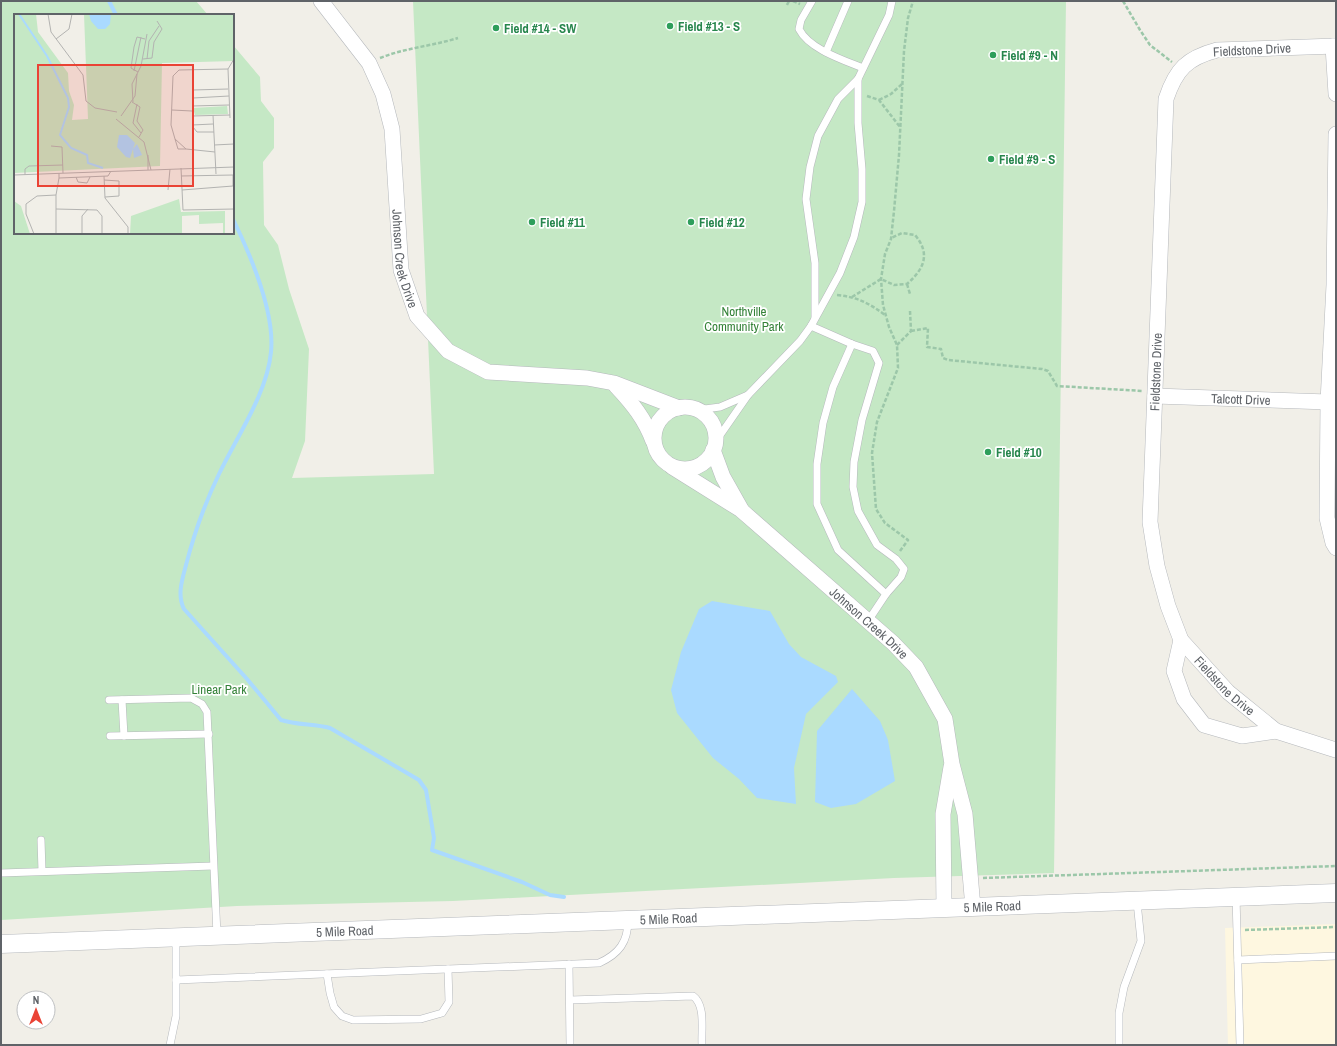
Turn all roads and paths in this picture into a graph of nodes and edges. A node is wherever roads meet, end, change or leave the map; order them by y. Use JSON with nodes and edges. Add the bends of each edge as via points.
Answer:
{"nodes":[{"id":1,"x":321,"y":1,"type":"edge"},
{"id":2,"x":789,"y":1,"type":"edge"},
{"id":3,"x":812,"y":1,"type":"edge"},
{"id":4,"x":848,"y":1,"type":"edge"},
{"id":5,"x":892,"y":1,"type":"edge"},
{"id":6,"x":913,"y":1,"type":"edge"},
{"id":7,"x":1123,"y":1,"type":"edge"},
{"id":8,"x":787,"y":5,"type":"dead end"},
{"id":9,"x":458,"y":38,"type":"dead end"},
{"id":10,"x":1335,"y":46,"type":"edge"},
{"id":11,"x":826,"y":52,"type":"junction"},
{"id":12,"x":369,"y":65,"type":"junction"},
{"id":13,"x":863,"y":68,"type":"junction"},
{"id":14,"x":1180,"y":70,"type":"junction"},
{"id":15,"x":858,"y":79,"type":"junction"},
{"id":16,"x":903,"y":83,"type":"junction"},
{"id":17,"x":858,"y":93,"type":"junction"},
{"id":18,"x":1336,"y":94,"type":"edge"},
{"id":19,"x":879,"y":100,"type":"junction"},
{"id":20,"x":901,"y":128,"type":"junction"},
{"id":21,"x":1336,"y":134,"type":"edge"},
{"id":22,"x":1335,"y":219,"type":"edge"},
{"id":23,"x":890,"y":239,"type":"junction"},
{"id":24,"x":881,"y":279,"type":"junction"},
{"id":25,"x":907,"y":284,"type":"junction"},
{"id":26,"x":1335,"y":285,"type":"edge"},
{"id":27,"x":830,"y":292,"type":"junction"},
{"id":28,"x":910,"y":294,"type":"dead end"},
{"id":29,"x":852,"y":297,"type":"junction"},
{"id":30,"x":910,"y":311,"type":"dead end"},
{"id":31,"x":886,"y":315,"type":"junction"},
{"id":32,"x":813,"y":323,"type":"junction"},
{"id":33,"x":911,"y":332,"type":"junction"},
{"id":34,"x":852,"y":344,"type":"junction"},
{"id":35,"x":897,"y":345,"type":"junction"},
{"id":36,"x":1333,"y":356,"type":"edge"},
{"id":37,"x":614,"y":383,"type":"junction"},
{"id":38,"x":1155,"y":394,"type":"junction"},
{"id":39,"x":748,"y":395,"type":"junction"},
{"id":40,"x":1328,"y":402,"type":"junction"},
{"id":41,"x":679,"y":408,"type":"junction"},
{"id":42,"x":697,"y":410,"type":"junction"},
{"id":43,"x":1332,"y":443,"type":"edge"},
{"id":44,"x":654,"y":444,"type":"junction"},
{"id":45,"x":715,"y":446,"type":"junction"},
{"id":46,"x":672,"y":466,"type":"junction"},
{"id":47,"x":741,"y":510,"type":"junction"},
{"id":48,"x":1332,"y":518,"type":"edge"},
{"id":49,"x":1336,"y":548,"type":"edge"},
{"id":50,"x":896,"y":558,"type":"junction"},
{"id":51,"x":886,"y":594,"type":"junction"},
{"id":52,"x":868,"y":621,"type":"junction"},
{"id":53,"x":1181,"y":640,"type":"junction"},
{"id":54,"x":109,"y":700,"type":"dead end"},
{"id":55,"x":122,"y":700,"type":"junction"},
{"id":56,"x":1276,"y":731,"type":"junction"},
{"id":57,"x":209,"y":734,"type":"junction"},
{"id":58,"x":110,"y":736,"type":"dead end"},
{"id":59,"x":124,"y":736,"type":"junction"},
{"id":60,"x":1336,"y":750,"type":"edge"},
{"id":61,"x":952,"y":764,"type":"junction"},
{"id":62,"x":41,"y":840,"type":"dead end"},
{"id":63,"x":213,"y":866,"type":"junction"},
{"id":64,"x":1336,"y":866,"type":"edge"},
{"id":65,"x":42,"y":872,"type":"junction"},
{"id":66,"x":1,"y":873,"type":"edge"},
{"id":67,"x":971,"y":878,"type":"junction"},
{"id":68,"x":1336,"y":893,"type":"edge"},
{"id":69,"x":1236,"y":896,"type":"junction"},
{"id":70,"x":1137,"y":899,"type":"junction"},
{"id":71,"x":973,"y":908,"type":"junction"},
{"id":72,"x":944,"y":909,"type":"junction"},
{"id":73,"x":628,"y":920,"type":"junction"},
{"id":74,"x":1336,"y":927,"type":"edge"},
{"id":75,"x":1237,"y":930,"type":"junction"},
{"id":76,"x":217,"y":935,"type":"junction"},
{"id":77,"x":176,"y":937,"type":"junction"},
{"id":78,"x":1,"y":944,"type":"edge"},
{"id":79,"x":1336,"y":956,"type":"edge"},
{"id":80,"x":1238,"y":960,"type":"junction"},
{"id":81,"x":569,"y":964,"type":"junction"},
{"id":82,"x":448,"y":969,"type":"junction"},
{"id":83,"x":327,"y":974,"type":"junction"},
{"id":84,"x":176,"y":980,"type":"junction"},
{"id":85,"x":570,"y":1000,"type":"junction"},
{"id":86,"x":170,"y":1045,"type":"edge"},
{"id":87,"x":570,"y":1045,"type":"edge"},
{"id":88,"x":702,"y":1045,"type":"edge"},
{"id":89,"x":1119,"y":1045,"type":"edge"},
{"id":90,"x":1240,"y":1045,"type":"edge"}],
"edges":[{"from":1,"to":12,"type":"street","name":"Johnson Creek Drive"},
{"from":2,"to":8,"type":"path"},
{"from":3,"to":11,"type":"lane","via":[[801,20],[799,30],[804,38]]},
{"from":4,"to":11,"type":"lane"},
{"from":5,"to":13,"type":"lane"},
{"from":6,"to":16,"type":"path","via":[[908,25]]},
{"from":7,"to":14,"type":"path","via":[[1150,45]]},
{"from":9,"to":12,"type":"path","via":[[394,53]]},
{"from":10,"to":14,"type":"street","name":"Fieldstone Drive","via":[[1217,50],[1188,61]]},
{"from":10,"to":18,"type":"street"},
{"from":11,"to":13,"type":"lane"},
{"from":12,"to":37,"type":"street","name":"Johnson Creek Drive","via":[[383,94],[392,129],[401,270],[417,316],[448,351],[488,372],[587,378]]},
{"from":13,"to":15,"type":"lane"},
{"from":14,"to":38,"type":"street","name":"Fieldstone Drive","via":[[1170,86],[1166,99]]},
{"from":15,"to":17,"type":"lane"},
{"from":15,"to":32,"type":"lane","via":[[838,99],[818,136],[810,167],[806,199],[815,263]]},
{"from":16,"to":19,"type":"path"},
{"from":16,"to":20,"type":"path"},
{"from":17,"to":19,"type":"path"},
{"from":17,"to":27,"type":"lane","via":[[862,202],[854,237]]},
{"from":19,"to":20,"type":"path"},
{"from":20,"to":23,"type":"path"},
{"from":21,"to":22,"type":"street"},
{"from":22,"to":26,"type":"street"},
{"from":23,"to":24,"type":"path"},
{"from":23,"to":25,"type":"path","via":[[902,233],[915,235],[922,243],[923,264],[916,276]]},
{"from":24,"to":25,"type":"path","via":[[894,285]]},
{"from":24,"to":29,"type":"path"},
{"from":24,"to":31,"type":"path"},
{"from":25,"to":28,"type":"path"},
{"from":26,"to":36,"type":"street"},
{"from":27,"to":29,"type":"path"},
{"from":27,"to":32,"type":"lane"},
{"from":29,"to":31,"type":"path","via":[[868,302]]},
{"from":30,"to":33,"type":"path"},
{"from":31,"to":35,"type":"path"},
{"from":32,"to":34,"type":"lane"},
{"from":32,"to":39,"type":"lane"},
{"from":33,"to":35,"type":"path"},
{"from":33,"to":38,"type":"path","via":[[928,328],[927,348],[941,349],[943,358],[948,360],[1042,369],[1048,371],[1057,386],[1063,387]]},
{"from":34,"to":50,"type":"lane","via":[[873,351],[879,363],[862,420],[854,462],[854,487],[858,511],[877,545]]},
{"from":34,"to":51,"type":"lane","via":[[833,386],[823,424],[817,464],[817,504],[838,550]]},
{"from":35,"to":50,"type":"path","via":[[898,368],[877,422],[872,453],[876,509],[885,523],[908,540]]},
{"from":36,"to":40,"type":"street"},
{"from":37,"to":41,"type":"street","name":"Johnson Creek Drive"},
{"from":37,"to":44,"type":"street","via":[[635,406],[648,427]]},
{"from":38,"to":40,"type":"street","name":"Talcott Drive"},
{"from":38,"to":53,"type":"street","name":"Fieldstone Drive","via":[[1150,522],[1157,566]]},
{"from":39,"to":42,"type":"lane","via":[[720,407]]},
{"from":39,"to":45,"type":"lane"},
{"from":40,"to":43,"type":"street"},
{"from":41,"to":42,"type":"street"},
{"from":41,"to":44,"type":"street","via":[[662,417],[654,434]]},
{"from":42,"to":45,"type":"street","via":[[711,423],[715,432]]},
{"from":43,"to":48,"type":"street"},
{"from":44,"to":46,"type":"street","via":[[664,461]]},
{"from":45,"to":46,"type":"street","via":[[708,459],[701,465],[691,469]]},
{"from":45,"to":47,"type":"street","name":"Johnson Creek Drive","via":[[723,478]]},
{"from":46,"to":47,"type":"street","name":"Johnson Creek Drive"},
{"from":47,"to":52,"type":"street","name":"Johnson Creek Drive"},
{"from":48,"to":49,"type":"street","via":[[1333,543]]},
{"from":50,"to":51,"type":"lane","via":[[904,569],[901,577]]},
{"from":51,"to":52,"type":"lane"},
{"from":52,"to":61,"type":"street","name":"Johnson Creek Drive","via":[[916,667],[930,690],[945,719]]},
{"from":53,"to":56,"type":"street","name":"Fieldstone Drive","via":[[1228,692]]},
{"from":53,"to":56,"type":"street","via":[[1174,671],[1184,699],[1204,725],[1242,736]]},
{"from":54,"to":55,"type":"lane"},
{"from":55,"to":57,"type":"lane","via":[[191,698],[202,704],[207,712]]},
{"from":55,"to":59,"type":"lane"},
{"from":56,"to":60,"type":"street","name":"Fieldstone Drive"},
{"from":57,"to":59,"type":"lane"},
{"from":57,"to":63,"type":"lane"},
{"from":58,"to":59,"type":"lane"},
{"from":61,"to":67,"type":"street","name":"Johnson Creek Drive","via":[[965,814]]},
{"from":61,"to":72,"type":"street","name":"Johnson Creek Drive","via":[[943,814]]},
{"from":62,"to":65,"type":"lane"},
{"from":63,"to":65,"type":"lane"},
{"from":63,"to":76,"type":"lane"},
{"from":64,"to":67,"type":"path"},
{"from":65,"to":66,"type":"lane"},
{"from":67,"to":71,"type":"street","name":"Johnson Creek Drive"},
{"from":68,"to":69,"type":"street","name":"5 Mile Road"},
{"from":69,"to":70,"type":"street","name":"5 Mile Road"},
{"from":69,"to":75,"type":"lane"},
{"from":70,"to":71,"type":"street","name":"5 Mile Road"},
{"from":70,"to":89,"type":"lane","via":[[1141,941],[1124,987],[1119,1013]]},
{"from":71,"to":72,"type":"street","name":"5 Mile Road"},
{"from":72,"to":73,"type":"street","name":"5 Mile Road"},
{"from":73,"to":76,"type":"street","name":"5 Mile Road"},
{"from":73,"to":81,"type":"lane","via":[[628,933],[623,944],[610,958],[599,963]]},
{"from":74,"to":75,"type":"path"},
{"from":75,"to":80,"type":"lane"},
{"from":76,"to":77,"type":"street","name":"5 Mile Road"},
{"from":77,"to":78,"type":"street","name":"5 Mile Road"},
{"from":77,"to":84,"type":"lane"},
{"from":79,"to":80,"type":"lane"},
{"from":80,"to":90,"type":"lane"},
{"from":81,"to":82,"type":"lane"},
{"from":81,"to":85,"type":"lane"},
{"from":82,"to":83,"type":"lane"},
{"from":82,"to":83,"type":"lane","via":[[449,1002],[442,1013],[420,1019],[353,1020],[342,1016],[334,1007]]},
{"from":83,"to":84,"type":"lane"},
{"from":84,"to":86,"type":"lane","via":[[176,1016]]},
{"from":85,"to":87,"type":"lane"},
{"from":85,"to":88,"type":"lane","via":[[693,996],[701,1008]]}]}
